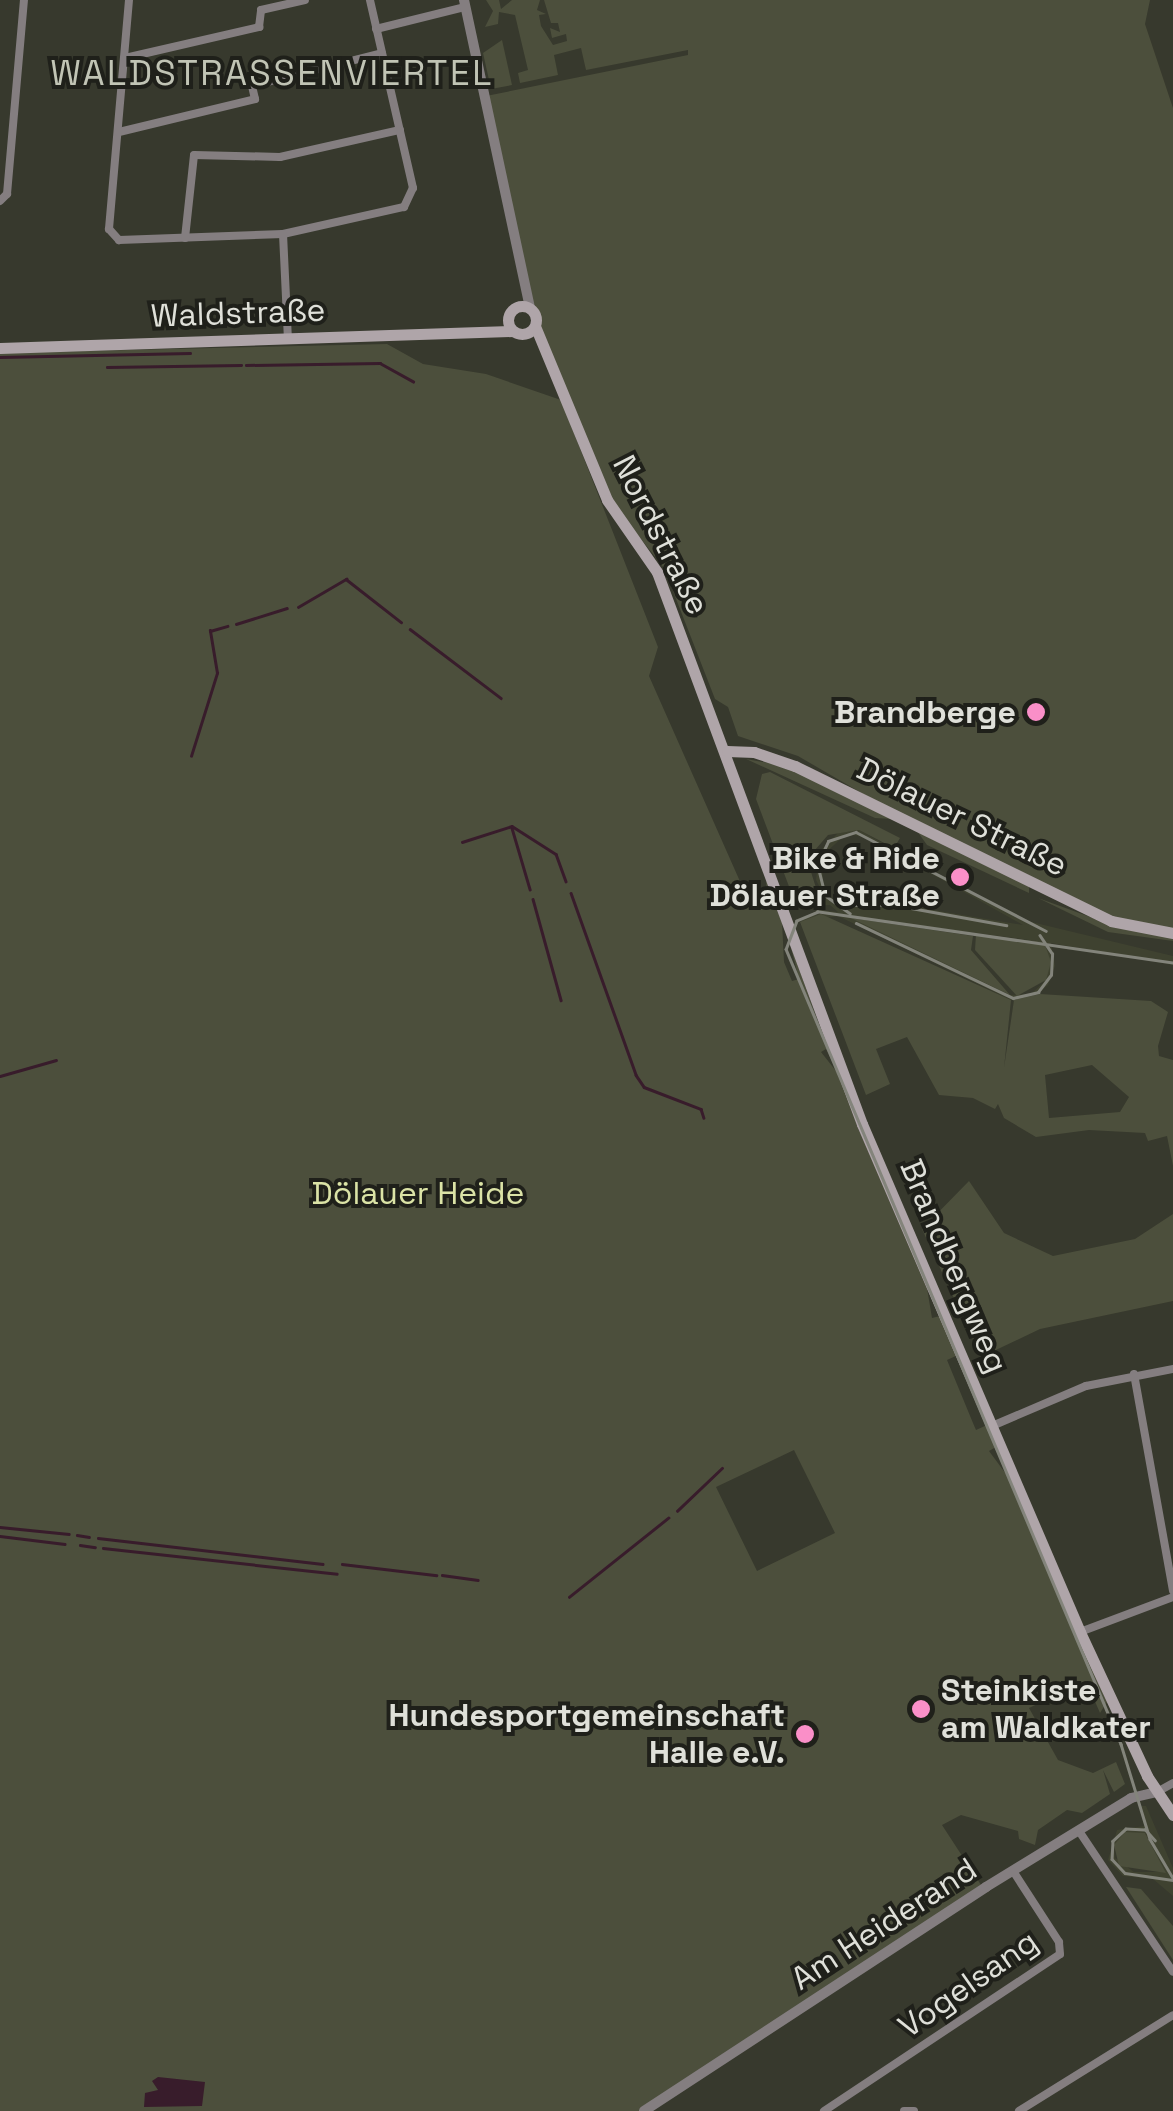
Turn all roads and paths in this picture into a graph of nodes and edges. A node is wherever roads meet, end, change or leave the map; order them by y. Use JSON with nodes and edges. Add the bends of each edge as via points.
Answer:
{"nodes":[{"id":1,"x":24,"y":0,"type":"edge"},
{"id":2,"x":129,"y":0,"type":"edge"},
{"id":3,"x":305,"y":0,"type":"edge"},
{"id":4,"x":370,"y":0,"type":"edge"},
{"id":5,"x":464,"y":4,"type":"edge"},
{"id":6,"x":376,"y":29,"type":"junction"},
{"id":7,"x":382,"y":53,"type":"junction"},
{"id":8,"x":124,"y":58,"type":"junction"},
{"id":9,"x":400,"y":130,"type":"junction"},
{"id":10,"x":119,"y":132,"type":"junction"},
{"id":11,"x":0,"y":201,"type":"edge"},
{"id":12,"x":283,"y":234,"type":"junction"},
{"id":13,"x":185,"y":238,"type":"junction"},
{"id":14,"x":524,"y":307,"type":"junction"},
{"id":15,"x":520,"y":328,"type":"junction"},
{"id":16,"x":288,"y":339,"type":"junction"},
{"id":17,"x":0,"y":348,"type":"edge"},
{"id":18,"x":727,"y":751,"type":"junction"},
{"id":19,"x":1173,"y":932,"type":"edge"},
{"id":20,"x":1173,"y":1369,"type":"edge"},
{"id":21,"x":1134,"y":1374,"type":"junction"},
{"id":22,"x":992,"y":1426,"type":"junction"},
{"id":23,"x":1173,"y":1594,"type":"edge"},
{"id":24,"x":1080,"y":1632,"type":"junction"},
{"id":25,"x":1173,"y":1783,"type":"edge"},
{"id":26,"x":1157,"y":1792,"type":"junction"},
{"id":27,"x":1173,"y":1815,"type":"edge"},
{"id":28,"x":1079,"y":1831,"type":"junction"},
{"id":29,"x":1013,"y":1871,"type":"junction"},
{"id":30,"x":1173,"y":1972,"type":"edge"},
{"id":31,"x":1173,"y":2015,"type":"edge"},
{"id":32,"x":662,"y":2106,"type":"edge"},
{"id":33,"x":644,"y":2111,"type":"edge"},
{"id":34,"x":824,"y":2111,"type":"edge"},
{"id":35,"x":904,"y":2111,"type":"edge"},
{"id":36,"x":914,"y":2111,"type":"edge"},
{"id":37,"x":1019,"y":2111,"type":"edge"}],
"edges":[{"from":1,"to":11,"type":"street","via":[[6,194]]},
{"from":2,"to":8,"type":"street"},
{"from":3,"to":8,"type":"street","via":[[261,10],[258,27]]},
{"from":4,"to":6,"type":"street"},
{"from":5,"to":6,"type":"street"},
{"from":5,"to":14,"type":"street","name":"Nordstraße","via":[[527,280]]},
{"from":6,"to":7,"type":"street"},
{"from":7,"to":9,"type":"street"},
{"from":7,"to":10,"type":"street","via":[[252,86],[255,99]]},
{"from":8,"to":10,"type":"street"},
{"from":9,"to":12,"type":"street","via":[[413,188],[404,207]]},
{"from":9,"to":13,"type":"street","via":[[280,157],[194,155]]},
{"from":10,"to":13,"type":"street","via":[[108,230],[120,240]]},
{"from":12,"to":13,"type":"street"},
{"from":12,"to":16,"type":"street"},
{"from":14,"to":15,"type":"main road"},
{"from":14,"to":15,"type":"main road","name":"Nordstraße"},
{"from":15,"to":16,"type":"main road","name":"Waldstraße"},
{"from":15,"to":18,"type":"main road","name":"Nordstraße","via":[[543,346],[608,503],[657,572]]},
{"from":16,"to":17,"type":"main road","name":"Waldstraße"},
{"from":18,"to":19,"type":"main road","name":"Dölauer Straße","via":[[795,766],[1110,921]]},
{"from":18,"to":22,"type":"main road","name":"Brandbergweg","via":[[828,1038]]},
{"from":20,"to":21,"type":"street"},
{"from":21,"to":22,"type":"street","via":[[1086,1386]]},
{"from":21,"to":23,"type":"street"},
{"from":22,"to":24,"type":"main road","name":"Brandbergweg"},
{"from":23,"to":24,"type":"street"},
{"from":24,"to":26,"type":"main road","name":"Brandbergweg"},
{"from":25,"to":26,"type":"street"},
{"from":26,"to":27,"type":"main road","name":"Brandbergweg"},
{"from":26,"to":28,"type":"street","name":"Am Heiderand","via":[[1131,1798]]},
{"from":28,"to":29,"type":"street","name":"Am Heiderand"},
{"from":28,"to":30,"type":"street"},
{"from":29,"to":32,"type":"street","name":"Am Heiderand"},
{"from":29,"to":34,"type":"street","name":"Vogelsang","via":[[1060,1942],[1060,1954]]},
{"from":31,"to":37,"type":"street"},
{"from":32,"to":33,"type":"street","name":"Am Heiderand"},
{"from":35,"to":36,"type":"street"}]}
